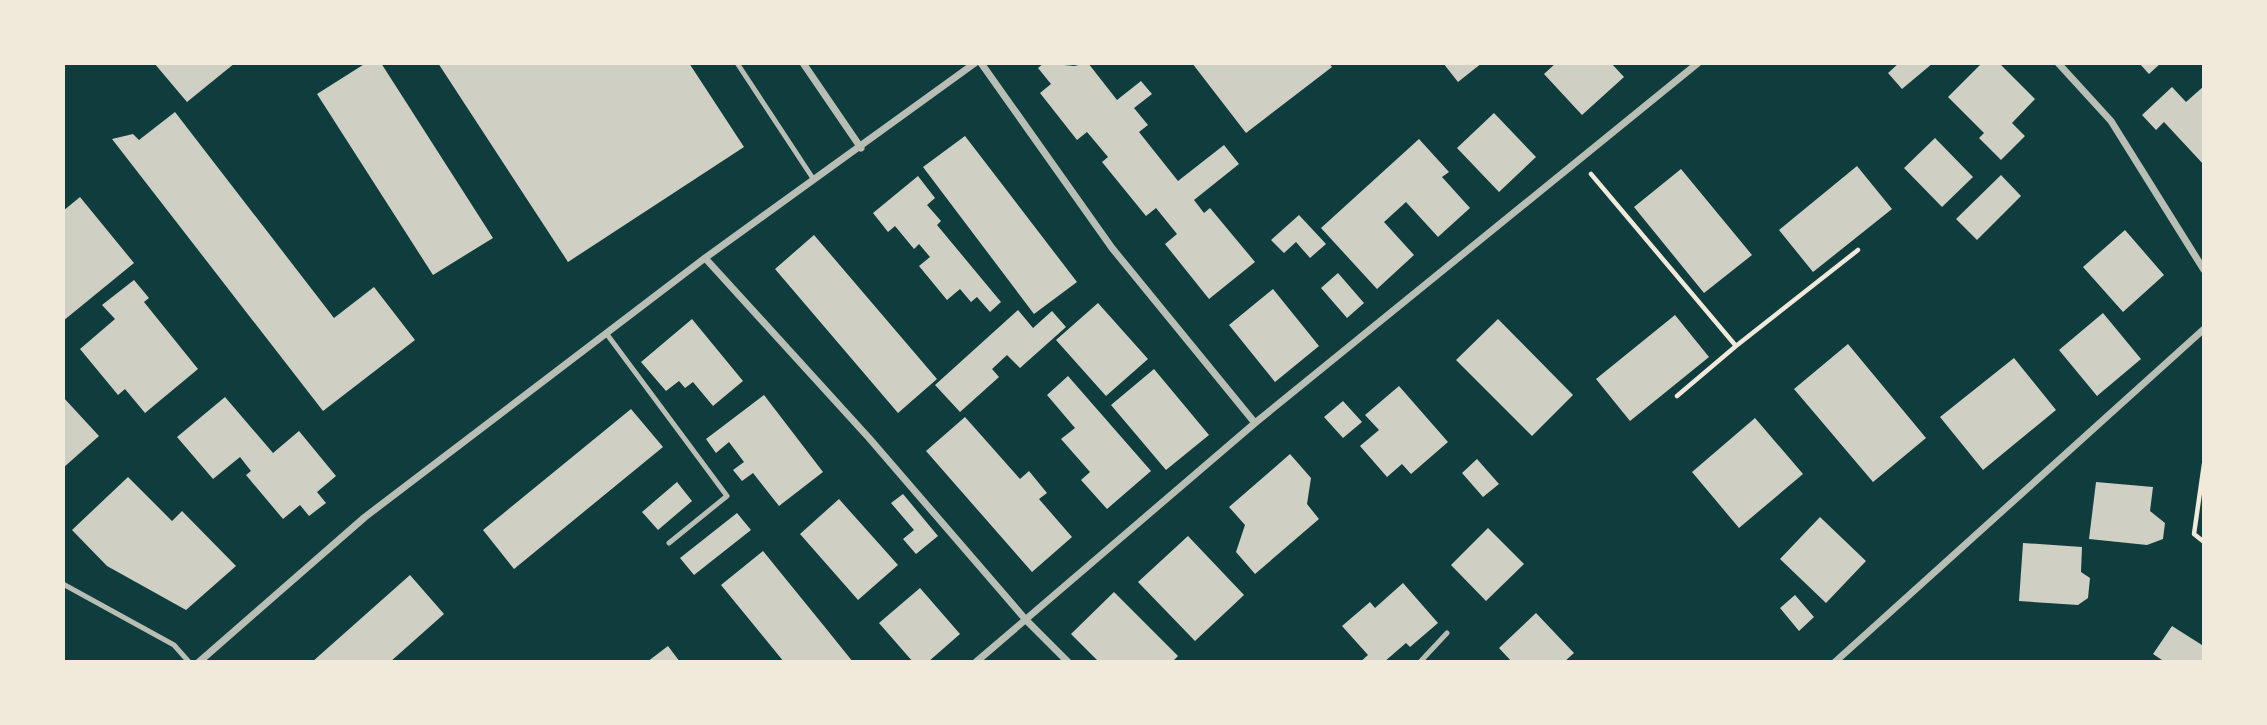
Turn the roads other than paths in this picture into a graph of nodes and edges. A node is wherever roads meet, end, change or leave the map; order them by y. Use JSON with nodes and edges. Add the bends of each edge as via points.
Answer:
{"nodes":[{"id":1,"x":737,"y":63,"type":"edge"},
{"id":2,"x":803,"y":63,"type":"edge"},
{"id":3,"x":975,"y":63,"type":"edge"},
{"id":4,"x":981,"y":63,"type":"edge"},
{"id":5,"x":1698,"y":63,"type":"edge"},
{"id":6,"x":2058,"y":63,"type":"edge"},
{"id":7,"x":861,"y":148,"type":"junction"},
{"id":8,"x":814,"y":181,"type":"junction"},
{"id":9,"x":705,"y":258,"type":"junction"},
{"id":10,"x":2204,"y":270,"type":"edge"},
{"id":11,"x":2204,"y":328,"type":"edge"},
{"id":12,"x":606,"y":333,"type":"junction"},
{"id":13,"x":1255,"y":423,"type":"junction"},
{"id":14,"x":669,"y":542,"type":"dead end"},
{"id":15,"x":63,"y":584,"type":"edge"},
{"id":16,"x":1026,"y":620,"type":"junction"},
{"id":17,"x":1447,"y":633,"type":"dead end"},
{"id":18,"x":189,"y":662,"type":"edge"},
{"id":19,"x":200,"y":662,"type":"edge"},
{"id":20,"x":976,"y":662,"type":"edge"},
{"id":21,"x":1068,"y":662,"type":"edge"},
{"id":22,"x":1420,"y":662,"type":"edge"},
{"id":23,"x":1835,"y":662,"type":"edge"}],
"edges":[{"from":1,"to":8,"type":"lane"},
{"from":2,"to":7,"type":"street"},
{"from":3,"to":7,"type":"street"},
{"from":4,"to":13,"type":"street","via":[[1112,248]]},
{"from":5,"to":13,"type":"street"},
{"from":6,"to":10,"type":"street","via":[[2111,121]]},
{"from":7,"to":8,"type":"street"},
{"from":8,"to":9,"type":"street"},
{"from":9,"to":12,"type":"street"},
{"from":9,"to":16,"type":"street"},
{"from":11,"to":23,"type":"street"},
{"from":12,"to":14,"type":"lane","via":[[727,496]]},
{"from":12,"to":19,"type":"street","via":[[365,517]]},
{"from":13,"to":16,"type":"street"},
{"from":15,"to":18,"type":"lane","via":[[174,645]]},
{"from":16,"to":20,"type":"street"},
{"from":16,"to":21,"type":"street"},
{"from":17,"to":22,"type":"lane"}]}
